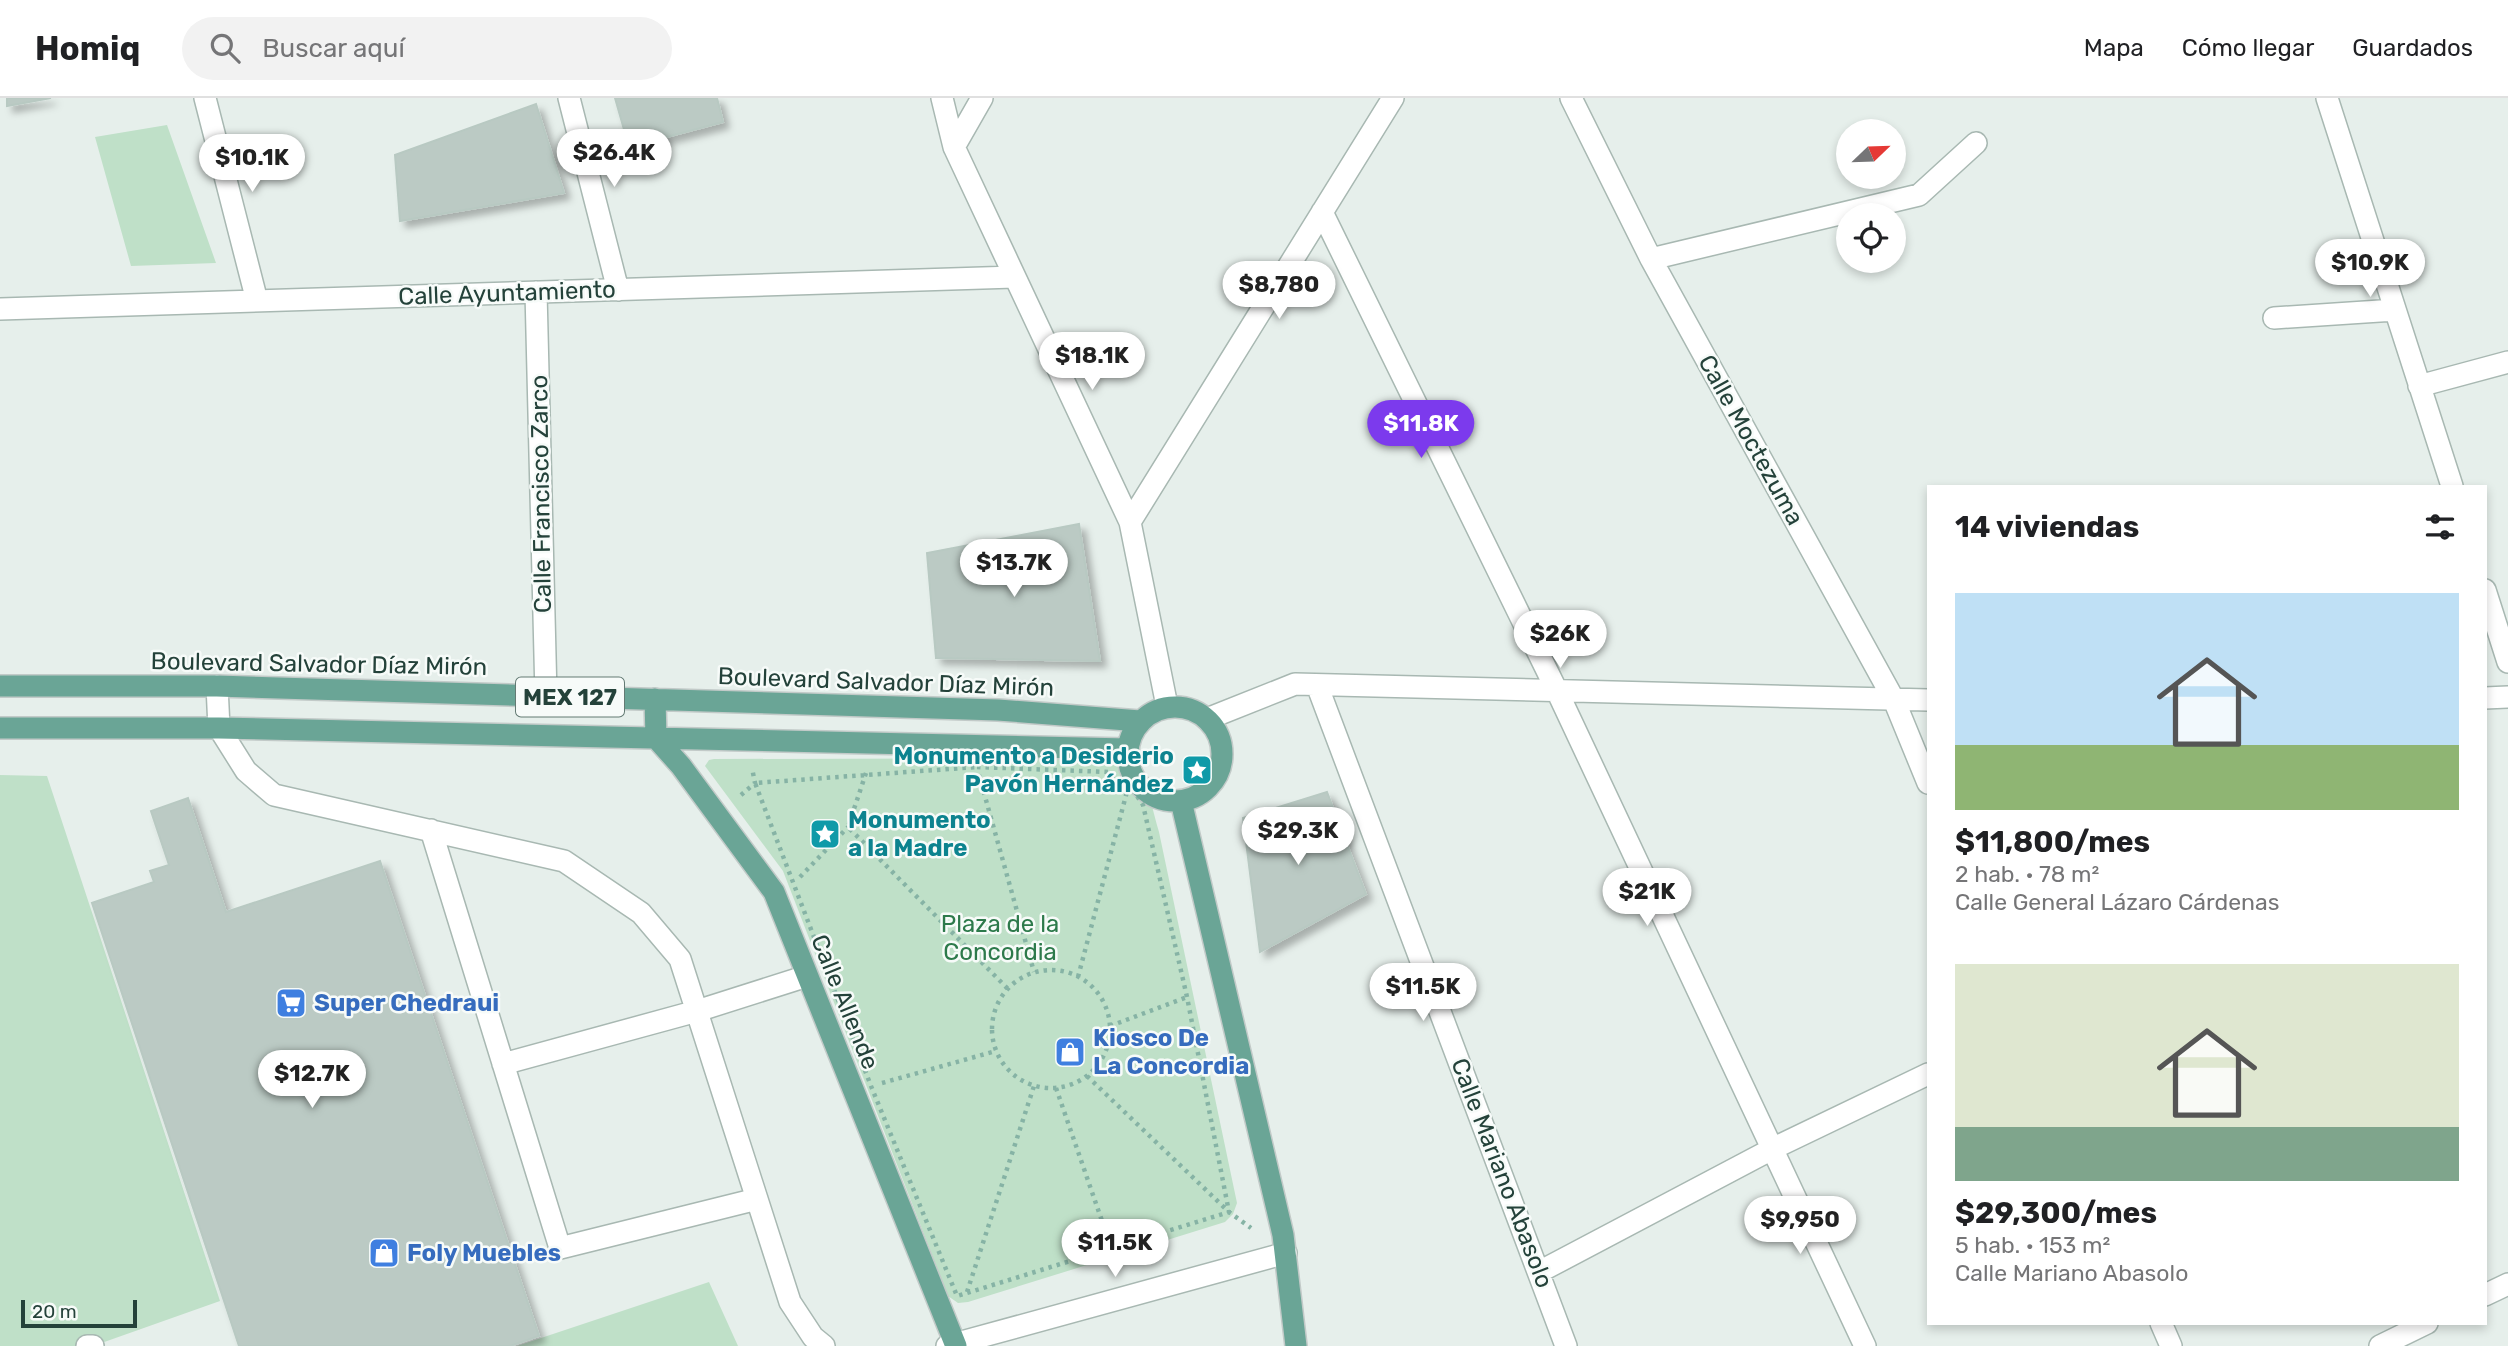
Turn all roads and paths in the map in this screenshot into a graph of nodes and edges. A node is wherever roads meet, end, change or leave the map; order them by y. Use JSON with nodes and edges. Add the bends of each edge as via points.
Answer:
{"nodes":[{"id":1,"x":205,"y":98,"type":"edge"},
{"id":2,"x":569,"y":98,"type":"edge"},
{"id":3,"x":942,"y":98,"type":"edge"},
{"id":4,"x":982,"y":98,"type":"edge"},
{"id":5,"x":1392,"y":98,"type":"edge"},
{"id":6,"x":1571,"y":98,"type":"edge"},
{"id":7,"x":2328,"y":98,"type":"edge"},
{"id":8,"x":1976,"y":143,"type":"dead end"},
{"id":9,"x":954,"y":147,"type":"junction"},
{"id":10,"x":1322,"y":212,"type":"junction"},
{"id":11,"x":1651,"y":259,"type":"junction"},
{"id":12,"x":1014,"y":276,"type":"junction"},
{"id":13,"x":618,"y":290,"type":"junction"},
{"id":14,"x":536,"y":292,"type":"junction"},
{"id":15,"x":257,"y":301,"type":"junction"},
{"id":16,"x":0,"y":309,"type":"edge"},
{"id":17,"x":2395,"y":310,"type":"junction"},
{"id":18,"x":2274,"y":318,"type":"dead end"},
{"id":19,"x":2508,"y":362,"type":"edge"},
{"id":20,"x":2419,"y":386,"type":"junction"},
{"id":21,"x":2452,"y":485,"type":"edge"},
{"id":22,"x":1130,"y":522,"type":"junction"},
{"id":23,"x":2487,"y":596,"type":"edge"},
{"id":24,"x":2508,"y":662,"type":"edge"},
{"id":25,"x":1317,"y":685,"type":"junction"},
{"id":26,"x":0,"y":686,"type":"edge"},
{"id":27,"x":217,"y":686,"type":"junction"},
{"id":28,"x":1557,"y":691,"type":"junction"},
{"id":29,"x":546,"y":696,"type":"junction"},
{"id":30,"x":2487,"y":698,"type":"edge"},
{"id":31,"x":2508,"y":698,"type":"edge"},
{"id":32,"x":655,"y":699,"type":"junction"},
{"id":33,"x":1894,"y":700,"type":"junction"},
{"id":34,"x":1927,"y":700,"type":"edge"},
{"id":35,"x":1167,"y":706,"type":"junction"},
{"id":36,"x":1207,"y":719,"type":"junction"},
{"id":37,"x":1140,"y":721,"type":"junction"},
{"id":38,"x":0,"y":728,"type":"edge"},
{"id":39,"x":219,"y":728,"type":"junction"},
{"id":40,"x":656,"y":738,"type":"junction"},
{"id":41,"x":748,"y":740,"type":"junction"},
{"id":42,"x":1127,"y":749,"type":"junction"},
{"id":43,"x":977,"y":767,"type":"junction"},
{"id":44,"x":866,"y":773,"type":"junction"},
{"id":45,"x":1927,"y":781,"type":"edge"},
{"id":46,"x":755,"y":783,"type":"junction"},
{"id":47,"x":1136,"y":787,"type":"junction"},
{"id":48,"x":1181,"y":801,"type":"junction"},
{"id":49,"x":718,"y":817,"type":"junction"},
{"id":50,"x":848,"y":827,"type":"junction"},
{"id":51,"x":431,"y":830,"type":"junction"},
{"id":52,"x":794,"y":884,"type":"junction"},
{"id":53,"x":1034,"y":972,"type":"junction"},
{"id":54,"x":807,"y":976,"type":"junction"},
{"id":55,"x":1077,"y":976,"type":"junction"},
{"id":56,"x":1008,"y":989,"type":"junction"},
{"id":57,"x":1187,"y":997,"type":"junction"},
{"id":58,"x":697,"y":1011,"type":"junction"},
{"id":59,"x":1110,"y":1026,"type":"junction"},
{"id":60,"x":996,"y":1051,"type":"junction"},
{"id":61,"x":503,"y":1064,"type":"junction"},
{"id":62,"x":1927,"y":1074,"type":"edge"},
{"id":63,"x":1087,"y":1076,"type":"junction"},
{"id":64,"x":871,"y":1086,"type":"junction"},
{"id":65,"x":1034,"y":1086,"type":"junction"},
{"id":66,"x":1056,"y":1088,"type":"junction"},
{"id":67,"x":1774,"y":1148,"type":"junction"},
{"id":68,"x":757,"y":1199,"type":"junction"},
{"id":69,"x":1229,"y":1212,"type":"junction"},
{"id":70,"x":1111,"y":1247,"type":"junction"},
{"id":71,"x":1286,"y":1253,"type":"junction"},
{"id":72,"x":1539,"y":1272,"type":"junction"},
{"id":73,"x":2508,"y":1284,"type":"edge"},
{"id":74,"x":967,"y":1293,"type":"junction"},
{"id":75,"x":2487,"y":1294,"type":"edge"},
{"id":76,"x":2162,"y":1325,"type":"edge"},
{"id":77,"x":2423,"y":1325,"type":"edge"},
{"id":78,"x":87,"y":1346,"type":"edge"},
{"id":79,"x":93,"y":1346,"type":"edge"},
{"id":80,"x":824,"y":1346,"type":"edge"},
{"id":81,"x":947,"y":1346,"type":"edge"},
{"id":82,"x":956,"y":1346,"type":"edge"},
{"id":83,"x":1296,"y":1346,"type":"edge"},
{"id":84,"x":1566,"y":1346,"type":"edge"},
{"id":85,"x":1865,"y":1346,"type":"edge"},
{"id":86,"x":2171,"y":1346,"type":"edge"},
{"id":87,"x":2379,"y":1346,"type":"edge"}],
"edges":[{"from":1,"to":15,"type":"street"},
{"from":2,"to":13,"type":"street"},
{"from":3,"to":9,"type":"street"},
{"from":4,"to":9,"type":"street"},
{"from":5,"to":10,"type":"street"},
{"from":6,"to":11,"type":"street","name":"Calle Moctezuma"},
{"from":7,"to":17,"type":"street"},
{"from":8,"to":11,"type":"street","via":[[1919,194]]},
{"from":9,"to":12,"type":"street"},
{"from":10,"to":22,"type":"street"},
{"from":10,"to":28,"type":"street"},
{"from":11,"to":33,"type":"street","name":"Calle Moctezuma"},
{"from":12,"to":13,"type":"street","name":"Calle Ayuntamiento"},
{"from":12,"to":22,"type":"street"},
{"from":13,"to":14,"type":"street","name":"Calle Ayuntamiento"},
{"from":14,"to":15,"type":"street","name":"Calle Ayuntamiento"},
{"from":14,"to":29,"type":"street","name":"Calle Francisco Zarco"},
{"from":15,"to":16,"type":"street","name":"Calle Ayuntamiento"},
{"from":17,"to":18,"type":"street"},
{"from":17,"to":20,"type":"street"},
{"from":19,"to":20,"type":"street"},
{"from":20,"to":21,"type":"street"},
{"from":22,"to":35,"type":"street"},
{"from":23,"to":24,"type":"street"},
{"from":25,"to":28,"type":"street"},
{"from":25,"to":36,"type":"street","via":[[1295,684]]},
{"from":25,"to":72,"type":"street","name":"Calle Mariano Abasolo"},
{"from":26,"to":27,"type":"main road","name":"Boulevard Salvador Díaz Mirón","number":"MEX 127"},
{"from":27,"to":29,"type":"main road","name":"Boulevard Salvador Díaz Mirón","number":"MEX 127"},
{"from":27,"to":39,"type":"street"},
{"from":28,"to":33,"type":"street"},
{"from":28,"to":67,"type":"street"},
{"from":29,"to":32,"type":"main road","name":"Boulevard Salvador Díaz Mirón","number":"MEX 127"},
{"from":30,"to":31,"type":"street"},
{"from":32,"to":37,"type":"main road","name":"Boulevard Salvador Díaz Mirón","number":"MEX 127","via":[[998,710]]},
{"from":32,"to":40,"type":"main road"},
{"from":33,"to":34,"type":"street"},
{"from":33,"to":45,"type":"street","name":"Calle Moctezuma"},
{"from":35,"to":36,"type":"main road","via":[[1193,710]]},
{"from":35,"to":37,"type":"main road"},
{"from":36,"to":48,"type":"main road","via":[[1216,731],[1222,762],[1206,789]]},
{"from":37,"to":42,"type":"main road"},
{"from":38,"to":39,"type":"main road","number":"MEX 127"},
{"from":39,"to":40,"type":"main road","number":"MEX 127"},
{"from":39,"to":51,"type":"street","via":[[246,771],[274,795]]},
{"from":40,"to":41,"type":"main road","number":"MEX 127"},
{"from":40,"to":49,"type":"main road","name":"Calle Allende"},
{"from":41,"to":42,"type":"main road","number":"MEX 127"},
{"from":41,"to":46,"type":"path"},
{"from":42,"to":47,"type":"main road"},
{"from":43,"to":44,"type":"path"},
{"from":43,"to":47,"type":"path","via":[[1108,772]]},
{"from":43,"to":53,"type":"path"},
{"from":44,"to":46,"type":"path"},
{"from":44,"to":50,"type":"path"},
{"from":46,"to":49,"type":"path"},
{"from":46,"to":52,"type":"path"},
{"from":47,"to":48,"type":"main road","via":[[1165,801]]},
{"from":47,"to":55,"type":"path"},
{"from":47,"to":57,"type":"path"},
{"from":48,"to":71,"type":"main road"},
{"from":49,"to":54,"type":"main road","name":"Calle Allende","via":[[774,892]]},
{"from":50,"to":52,"type":"path"},
{"from":50,"to":56,"type":"path"},
{"from":51,"to":58,"type":"street","via":[[564,861],[641,912],[680,959]]},
{"from":51,"to":61,"type":"street"},
{"from":52,"to":64,"type":"path"},
{"from":53,"to":55,"type":"path","via":[[1064,971]]},
{"from":53,"to":56,"type":"path"},
{"from":54,"to":58,"type":"street"},
{"from":54,"to":82,"type":"main road","name":"Calle Allende"},
{"from":55,"to":59,"type":"path","via":[[1100,997]]},
{"from":56,"to":60,"type":"path","via":[[993,1018]]},
{"from":57,"to":59,"type":"path"},
{"from":57,"to":69,"type":"path"},
{"from":58,"to":61,"type":"street"},
{"from":58,"to":68,"type":"street"},
{"from":59,"to":63,"type":"path","via":[[1108,1045]]},
{"from":60,"to":64,"type":"path"},
{"from":60,"to":65,"type":"path","via":[[1004,1066]]},
{"from":61,"to":68,"type":"street","via":[[560,1248]]},
{"from":62,"to":67,"type":"street"},
{"from":63,"to":66,"type":"path"},
{"from":63,"to":69,"type":"path"},
{"from":64,"to":74,"type":"path","via":[[957,1296]]},
{"from":65,"to":66,"type":"path"},
{"from":65,"to":74,"type":"path"},
{"from":66,"to":70,"type":"path"},
{"from":67,"to":72,"type":"street"},
{"from":67,"to":85,"type":"street"},
{"from":68,"to":80,"type":"street","via":[[790,1302]]},
{"from":69,"to":70,"type":"path"},
{"from":69,"to":71,"type":"path"},
{"from":70,"to":74,"type":"path"},
{"from":71,"to":82,"type":"street"},
{"from":71,"to":83,"type":"main road"},
{"from":72,"to":84,"type":"street","name":"Calle Mariano Abasolo"},
{"from":73,"to":75,"type":"street"},
{"from":74,"to":82,"type":"path"},
{"from":76,"to":86,"type":"street"},
{"from":77,"to":87,"type":"street"},
{"from":78,"to":79,"type":"street"},
{"from":81,"to":82,"type":"street"}]}
